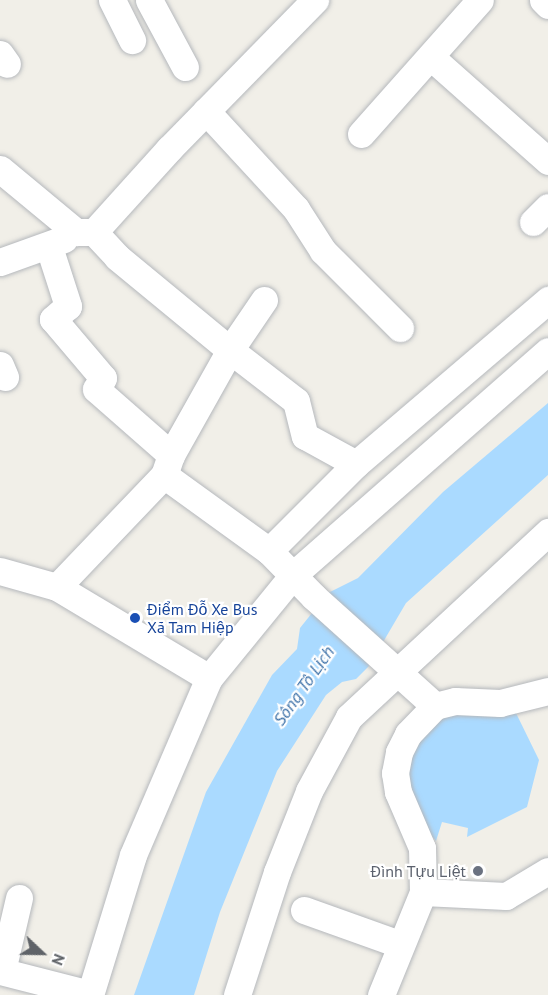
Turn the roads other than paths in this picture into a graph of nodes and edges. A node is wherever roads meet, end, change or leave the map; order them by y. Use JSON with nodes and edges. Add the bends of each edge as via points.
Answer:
{"nodes":[{"id":1,"x":112,"y":0,"type":"edge"},
{"id":2,"x":149,"y":0,"type":"edge"},
{"id":3,"x":315,"y":0,"type":"edge"},
{"id":4,"x":480,"y":0,"type":"edge"},
{"id":5,"x":543,"y":0,"type":"edge"},
{"id":6,"x":548,"y":4,"type":"edge"},
{"id":7,"x":132,"y":40,"type":"dead end"},
{"id":8,"x":432,"y":58,"type":"junction"},
{"id":9,"x":184,"y":67,"type":"dead end"},
{"id":10,"x":206,"y":111,"type":"junction"},
{"id":11,"x":361,"y":134,"type":"dead end"},
{"id":12,"x":548,"y":161,"type":"edge"},
{"id":13,"x":0,"y":169,"type":"edge"},
{"id":14,"x":85,"y":232,"type":"junction"},
{"id":15,"x":50,"y":247,"type":"junction"},
{"id":16,"x":0,"y":262,"type":"edge"},
{"id":17,"x":264,"y":300,"type":"dead end"},
{"id":18,"x":548,"y":300,"type":"edge"},
{"id":19,"x":400,"y":328,"type":"dead end"},
{"id":20,"x":230,"y":350,"type":"junction"},
{"id":21,"x":548,"y":351,"type":"edge"},
{"id":22,"x":357,"y":464,"type":"junction"},
{"id":23,"x":167,"y":465,"type":"junction"},
{"id":24,"x":548,"y":532,"type":"edge"},
{"id":25,"x":269,"y":551,"type":"junction"},
{"id":26,"x":0,"y":571,"type":"edge"},
{"id":27,"x":293,"y":575,"type":"junction"},
{"id":28,"x":57,"y":587,"type":"junction"},
{"id":29,"x":387,"y":662,"type":"junction"},
{"id":30,"x":209,"y":678,"type":"junction"},
{"id":31,"x":548,"y":691,"type":"edge"},
{"id":32,"x":435,"y":706,"type":"junction"},
{"id":33,"x":548,"y":871,"type":"edge"},
{"id":34,"x":423,"y":892,"type":"junction"},
{"id":35,"x":19,"y":898,"type":"dead end"},
{"id":36,"x":304,"y":910,"type":"dead end"},
{"id":37,"x":399,"y":944,"type":"junction"},
{"id":38,"x":1,"y":971,"type":"edge"},
{"id":39,"x":90,"y":995,"type":"edge"},
{"id":40,"x":237,"y":995,"type":"edge"},
{"id":41,"x":381,"y":995,"type":"edge"}],
"edges":[{"from":1,"to":7,"type":"street"},
{"from":2,"to":9,"type":"street"},
{"from":3,"to":10,"type":"street"},
{"from":4,"to":8,"type":"street"},
{"from":5,"to":6,"type":"street"},
{"from":8,"to":11,"type":"street"},
{"from":8,"to":12,"type":"street"},
{"from":10,"to":14,"type":"street"},
{"from":10,"to":19,"type":"street","via":[[296,209],[323,251]]},
{"from":13,"to":14,"type":"street"},
{"from":14,"to":15,"type":"street"},
{"from":14,"to":20,"type":"street"},
{"from":15,"to":16,"type":"street"},
{"from":15,"to":23,"type":"street","via":[[68,306],[53,319],[103,378],[96,389]]},
{"from":17,"to":20,"type":"street"},
{"from":18,"to":22,"type":"street"},
{"from":20,"to":22,"type":"street","via":[[296,401],[305,436]]},
{"from":20,"to":23,"type":"street"},
{"from":21,"to":27,"type":"street"},
{"from":22,"to":25,"type":"street"},
{"from":23,"to":25,"type":"street"},
{"from":23,"to":28,"type":"street"},
{"from":24,"to":29,"type":"street"},
{"from":25,"to":27,"type":"street"},
{"from":26,"to":28,"type":"street"},
{"from":27,"to":29,"type":"street"},
{"from":27,"to":30,"type":"street"},
{"from":28,"to":30,"type":"street"},
{"from":29,"to":32,"type":"street"},
{"from":29,"to":40,"type":"street","via":[[349,717],[309,791],[277,872]]},
{"from":30,"to":39,"type":"street","via":[[133,855]]},
{"from":31,"to":32,"type":"street","via":[[500,703],[455,701]]},
{"from":32,"to":34,"type":"street","via":[[408,734],[395,773],[398,792],[422,848]]},
{"from":33,"to":34,"type":"street","via":[[506,896]]},
{"from":34,"to":37,"type":"street"},
{"from":35,"to":38,"type":"street"},
{"from":36,"to":37,"type":"street"},
{"from":37,"to":41,"type":"street"},
{"from":38,"to":39,"type":"street"}]}
